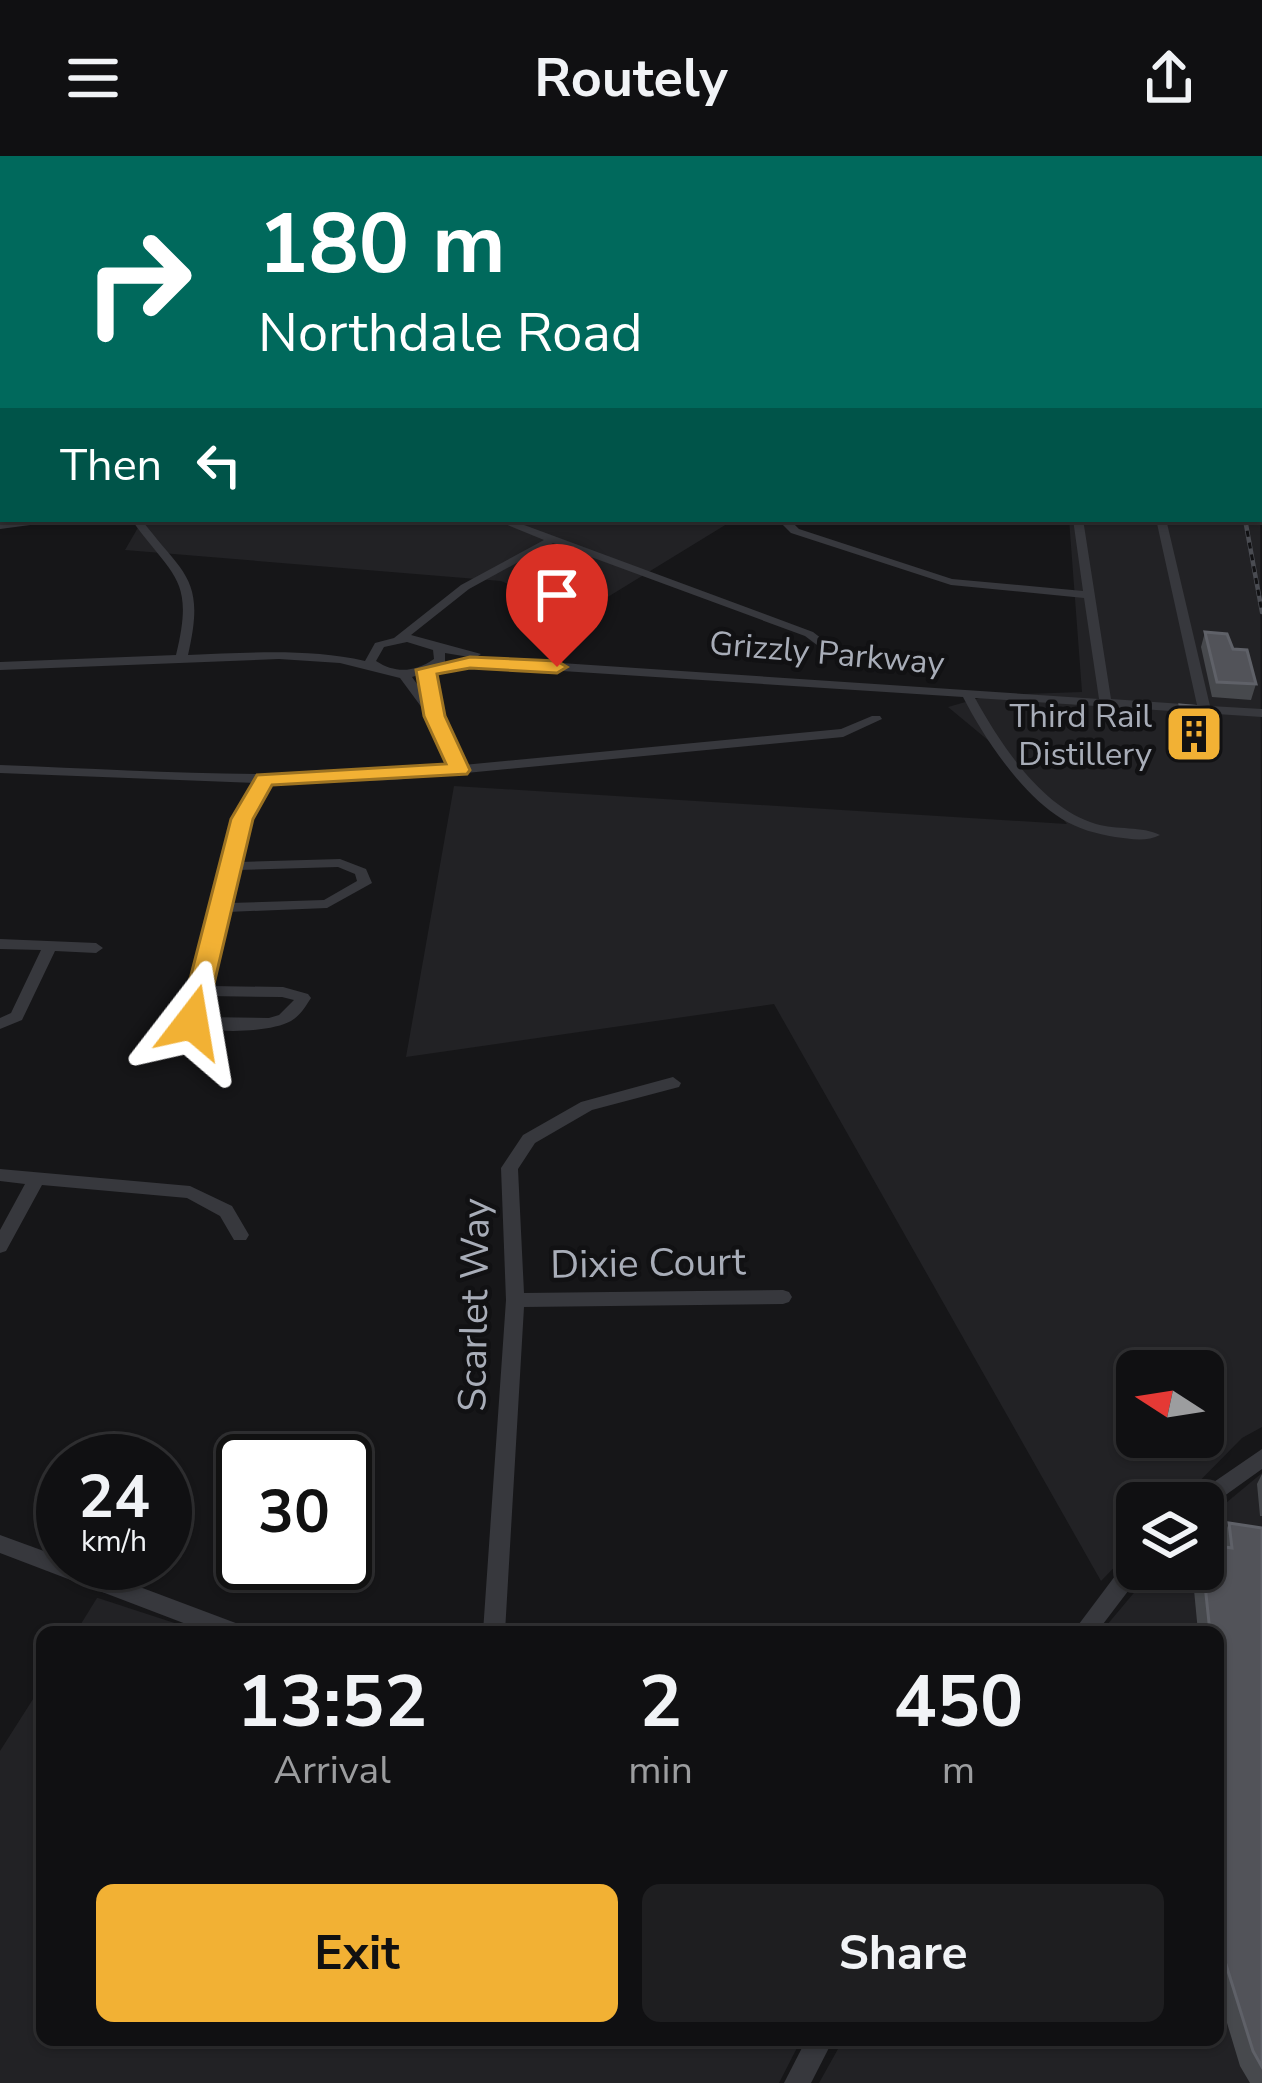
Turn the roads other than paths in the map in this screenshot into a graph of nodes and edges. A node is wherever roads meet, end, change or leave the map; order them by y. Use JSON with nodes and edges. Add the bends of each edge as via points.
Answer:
{"nodes":[{"id":1,"x":30,"y":522,"type":"edge"},
{"id":2,"x":138,"y":522,"type":"edge"},
{"id":3,"x":506,"y":522,"type":"edge"},
{"id":4,"x":788,"y":522,"type":"edge"},
{"id":5,"x":812,"y":522,"type":"edge"},
{"id":6,"x":1078,"y":522,"type":"edge"},
{"id":7,"x":1162,"y":522,"type":"edge"},
{"id":8,"x":0,"y":526,"type":"edge"},
{"id":9,"x":807,"y":535,"type":"junction"},
{"id":10,"x":553,"y":539,"type":"junction"},
{"id":11,"x":1089,"y":595,"type":"junction"},
{"id":12,"x":441,"y":607,"type":"junction"},
{"id":13,"x":399,"y":639,"type":"junction"},
{"id":14,"x":379,"y":645,"type":"junction"},
{"id":15,"x":436,"y":646,"type":"junction"},
{"id":16,"x":833,"y":652,"type":"dead end"},
{"id":17,"x":279,"y":655,"type":"junction"},
{"id":18,"x":182,"y":657,"type":"junction"},
{"id":19,"x":0,"y":666,"type":"edge"},
{"id":20,"x":374,"y":667,"type":"junction"},
{"id":21,"x":430,"y":668,"type":"junction"},
{"id":22,"x":404,"y":674,"type":"junction"},
{"id":23,"x":966,"y":692,"type":"junction"},
{"id":24,"x":1105,"y":700,"type":"junction"},
{"id":25,"x":1204,"y":708,"type":"junction"},
{"id":26,"x":1262,"y":713,"type":"edge"},
{"id":27,"x":434,"y":716,"type":"junction"},
{"id":28,"x":876,"y":718,"type":"dead end"},
{"id":29,"x":0,"y":769,"type":"edge"},
{"id":30,"x":459,"y":770,"type":"junction"},
{"id":31,"x":265,"y":779,"type":"junction"},
{"id":32,"x":1154,"y":835,"type":"dead end"},
{"id":33,"x":229,"y":866,"type":"junction"},
{"id":34,"x":221,"y":908,"type":"junction"},
{"id":35,"x":0,"y":944,"type":"edge"},
{"id":36,"x":50,"y":946,"type":"junction"},
{"id":37,"x":96,"y":948,"type":"dead end"},
{"id":38,"x":201,"y":991,"type":"junction"},
{"id":39,"x":0,"y":1024,"type":"edge"},
{"id":40,"x":673,"y":1083,"type":"dead end"},
{"id":41,"x":0,"y":1175,"type":"edge"},
{"id":42,"x":37,"y":1178,"type":"junction"},
{"id":43,"x":240,"y":1235,"type":"dead end"},
{"id":44,"x":0,"y":1246,"type":"edge"},
{"id":45,"x":783,"y":1297,"type":"dead end"},
{"id":46,"x":515,"y":1300,"type":"junction"},
{"id":47,"x":1262,"y":1458,"type":"edge"},
{"id":48,"x":1224,"y":1485,"type":"edge"},
{"id":49,"x":0,"y":1544,"type":"edge"},
{"id":50,"x":1116,"y":1590,"type":"edge"},
{"id":51,"x":217,"y":1626,"type":"edge"},
{"id":52,"x":494,"y":1626,"type":"edge"},
{"id":53,"x":1089,"y":1626,"type":"edge"},
{"id":54,"x":817,"y":2046,"type":"edge"},
{"id":55,"x":797,"y":2083,"type":"edge"}],
"edges":[{"from":1,"to":8,"type":"street"},
{"from":2,"to":18,"type":"street","via":[[189,584],[193,610]]},
{"from":3,"to":10,"type":"street"},
{"from":4,"to":9,"type":"street"},
{"from":5,"to":9,"type":"street","via":[[817,525]]},
{"from":6,"to":11,"type":"street"},
{"from":7,"to":25,"type":"street"},
{"from":9,"to":11,"type":"street","via":[[951,582]]},
{"from":10,"to":12,"type":"street"},
{"from":10,"to":16,"type":"street","via":[[809,634]]},
{"from":11,"to":24,"type":"street"},
{"from":12,"to":13,"type":"street"},
{"from":12,"to":15,"type":"street","via":[[430,633]]},
{"from":13,"to":14,"type":"street"},
{"from":13,"to":15,"type":"street","name":"Grizzly Parkway"},
{"from":14,"to":17,"type":"street"},
{"from":14,"to":20,"type":"street","via":[[369,656]]},
{"from":15,"to":21,"type":"street","via":[[440,660]]},
{"from":15,"to":23,"type":"street","name":"Grizzly Parkway"},
{"from":17,"to":18,"type":"street"},
{"from":17,"to":20,"type":"street"},
{"from":18,"to":19,"type":"street"},
{"from":20,"to":22,"type":"street"},
{"from":21,"to":22,"type":"street","name":"Grizzly Parkway"},
{"from":21,"to":23,"type":"street","name":"Grizzly Parkway","via":[[502,662]]},
{"from":21,"to":27,"type":"street"},
{"from":22,"to":27,"type":"street"},
{"from":23,"to":24,"type":"street"},
{"from":23,"to":32,"type":"street","via":[[1061,814]]},
{"from":24,"to":25,"type":"street"},
{"from":25,"to":26,"type":"street"},
{"from":27,"to":30,"type":"street"},
{"from":28,"to":30,"type":"street","via":[[843,734]]},
{"from":29,"to":31,"type":"street"},
{"from":30,"to":31,"type":"street"},
{"from":31,"to":33,"type":"street"},
{"from":33,"to":34,"type":"street"},
{"from":33,"to":34,"type":"street","via":[[340,863],[361,872],[365,883],[327,904]]},
{"from":34,"to":38,"type":"street"},
{"from":35,"to":36,"type":"street"},
{"from":36,"to":37,"type":"street"},
{"from":36,"to":39,"type":"street","via":[[17,1016]]},
{"from":38,"to":38,"type":"street","via":[[192,1022],[282,1022],[303,998]]},
{"from":40,"to":46,"type":"street","name":"Scarlet Way","via":[[587,1106],[530,1139],[509,1168]]},
{"from":41,"to":42,"type":"street"},
{"from":42,"to":43,"type":"street","via":[[190,1192],[226,1211]]},
{"from":42,"to":44,"type":"street"},
{"from":45,"to":46,"type":"street","name":"Dixie Court"},
{"from":46,"to":52,"type":"street","name":"Scarlet Way"},
{"from":47,"to":48,"type":"street"},
{"from":49,"to":51,"type":"street"},
{"from":50,"to":53,"type":"street"},
{"from":54,"to":55,"type":"street"}]}
